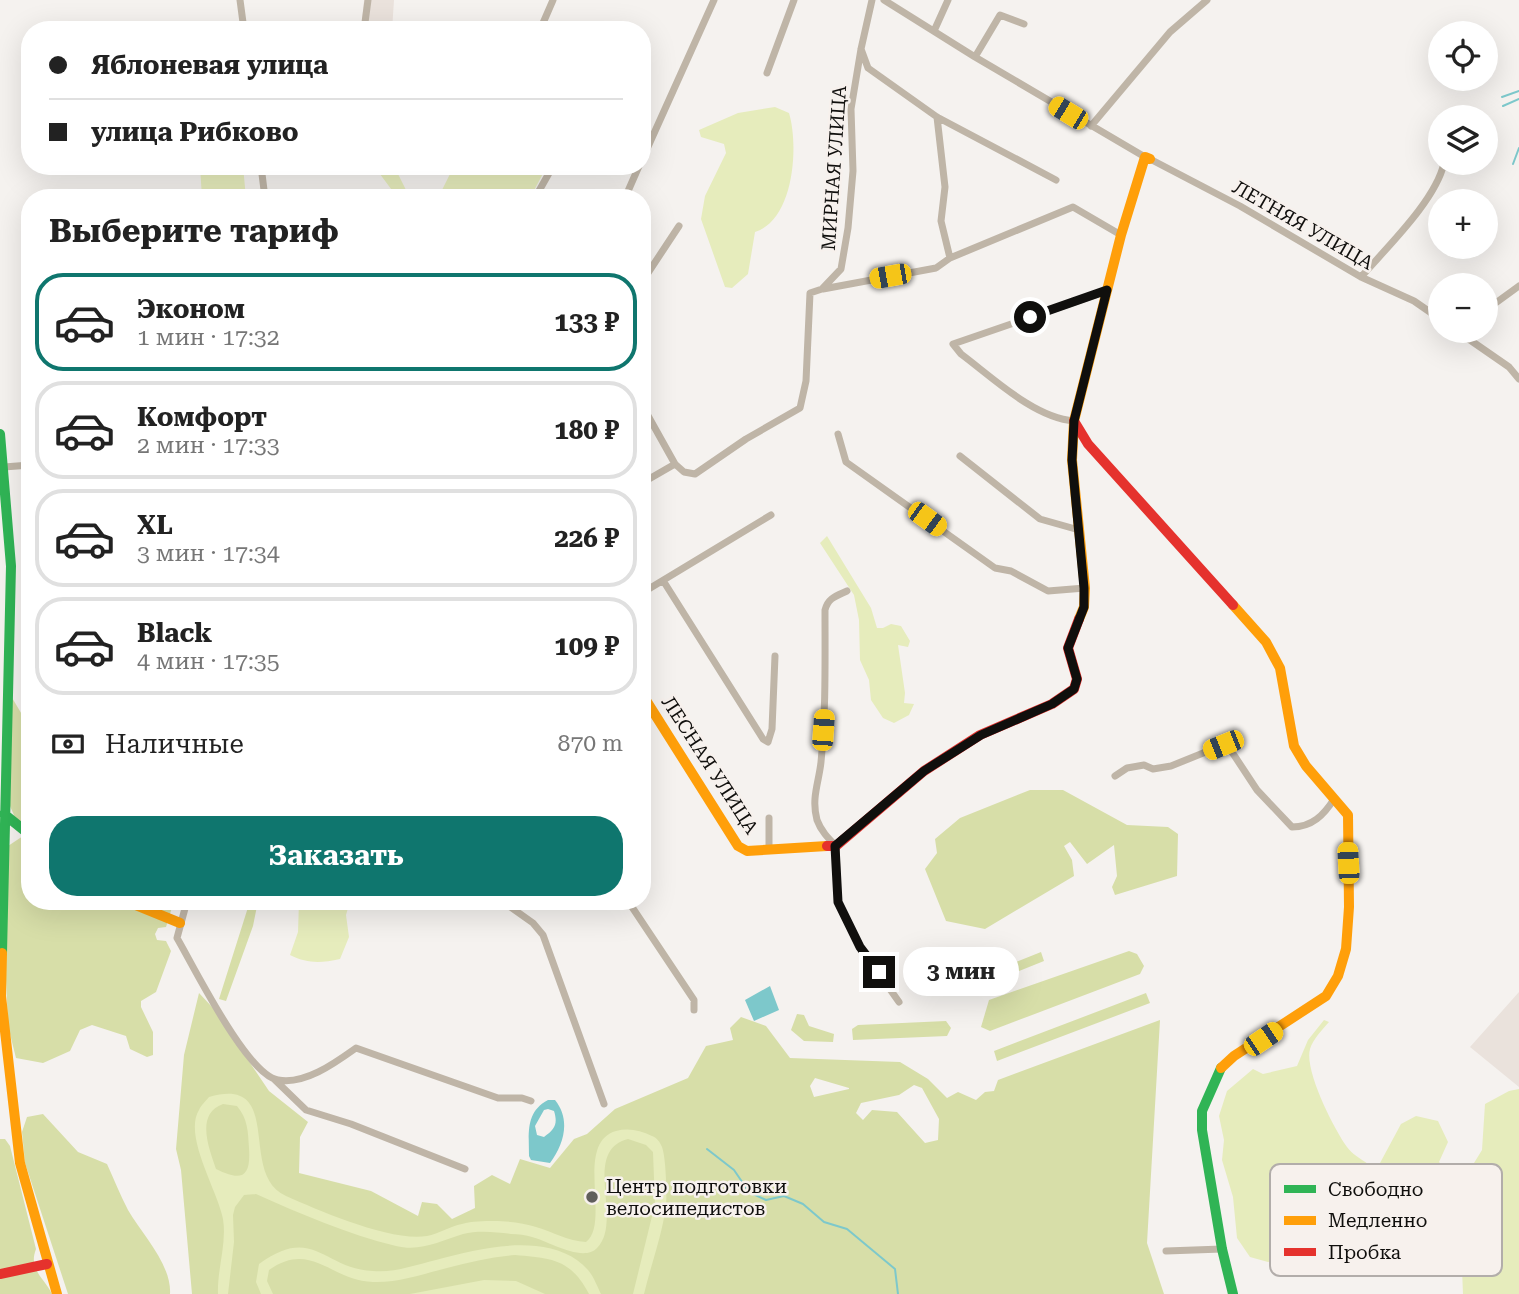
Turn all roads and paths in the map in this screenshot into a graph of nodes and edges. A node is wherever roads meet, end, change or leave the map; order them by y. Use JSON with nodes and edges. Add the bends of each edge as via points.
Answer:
{"nodes":[{"id":1,"x":240,"y":0,"type":"edge"},
{"id":2,"x":368,"y":0,"type":"edge"},
{"id":3,"x":553,"y":0,"type":"edge"},
{"id":4,"x":714,"y":0,"type":"edge"},
{"id":5,"x":794,"y":0,"type":"edge"},
{"id":6,"x":872,"y":0,"type":"edge"},
{"id":7,"x":884,"y":0,"type":"edge"},
{"id":8,"x":948,"y":0,"type":"edge"},
{"id":9,"x":1208,"y":0,"type":"edge"},
{"id":10,"x":243,"y":21,"type":"edge"},
{"id":11,"x":365,"y":21,"type":"edge"},
{"id":12,"x":544,"y":21,"type":"edge"},
{"id":13,"x":1024,"y":24,"type":"dead end"},
{"id":14,"x":934,"y":31,"type":"junction"},
{"id":15,"x":861,"y":49,"type":"junction"},
{"id":16,"x":975,"y":57,"type":"junction"},
{"id":17,"x":767,"y":73,"type":"dead end"},
{"id":18,"x":937,"y":117,"type":"junction"},
{"id":19,"x":1091,"y":127,"type":"junction"},
{"id":20,"x":651,"y":140,"type":"edge"},
{"id":21,"x":1147,"y":158,"type":"junction"},
{"id":22,"x":1442,"y":175,"type":"edge"},
{"id":23,"x":1056,"y":180,"type":"dead end"},
{"id":24,"x":679,"y":226,"type":"dead end"},
{"id":25,"x":1121,"y":235,"type":"junction"},
{"id":26,"x":950,"y":258,"type":"junction"},
{"id":27,"x":651,"y":268,"type":"edge"},
{"id":28,"x":1361,"y":277,"type":"junction"},
{"id":29,"x":1519,"y":286,"type":"edge"},
{"id":30,"x":822,"y":289,"type":"junction"},
{"id":31,"x":1107,"y":290,"type":"junction"},
{"id":32,"x":1498,"y":301,"type":"edge"},
{"id":33,"x":1428,"y":311,"type":"edge"},
{"id":34,"x":1475,"y":343,"type":"edge"},
{"id":35,"x":1519,"y":379,"type":"edge"},
{"id":36,"x":651,"y":421,"type":"edge"},
{"id":37,"x":1074,"y":421,"type":"junction"},
{"id":38,"x":0,"y":434,"type":"edge"},
{"id":39,"x":838,"y":434,"type":"dead end"},
{"id":40,"x":960,"y":456,"type":"dead end"},
{"id":41,"x":675,"y":464,"type":"junction"},
{"id":42,"x":21,"y":466,"type":"edge"},
{"id":43,"x":4,"y":467,"type":"junction"},
{"id":44,"x":651,"y":478,"type":"edge"},
{"id":45,"x":771,"y":514,"type":"dead end"},
{"id":46,"x":1079,"y":530,"type":"junction"},
{"id":47,"x":664,"y":582,"type":"junction"},
{"id":48,"x":651,"y":588,"type":"edge"},
{"id":49,"x":1084,"y":588,"type":"junction"},
{"id":50,"x":847,"y":591,"type":"dead end"},
{"id":51,"x":775,"y":656,"type":"dead end"},
{"id":52,"x":651,"y":708,"type":"edge"},
{"id":53,"x":1115,"y":776,"type":"dead end"},
{"id":54,"x":1334,"y":799,"type":"junction"},
{"id":55,"x":4,"y":814,"type":"junction"},
{"id":56,"x":769,"y":818,"type":"dead end"},
{"id":57,"x":21,"y":828,"type":"edge"},
{"id":58,"x":835,"y":846,"type":"junction"},
{"id":59,"x":769,"y":848,"type":"junction"},
{"id":60,"x":148,"y":910,"type":"edge"},
{"id":61,"x":184,"y":910,"type":"edge"},
{"id":62,"x":515,"y":910,"type":"edge"},
{"id":63,"x":634,"y":910,"type":"edge"},
{"id":64,"x":180,"y":923,"type":"junction"},
{"id":65,"x":899,"y":1002,"type":"dead end"},
{"id":66,"x":694,"y":1010,"type":"dead end"},
{"id":67,"x":275,"y":1080,"type":"junction"},
{"id":68,"x":531,"y":1101,"type":"dead end"},
{"id":69,"x":604,"y":1104,"type":"dead end"},
{"id":70,"x":465,"y":1169,"type":"dead end"},
{"id":71,"x":1222,"y":1249,"type":"junction"},
{"id":72,"x":1166,"y":1251,"type":"dead end"},
{"id":73,"x":47,"y":1264,"type":"junction"},
{"id":74,"x":0,"y":1273,"type":"edge"},
{"id":75,"x":57,"y":1294,"type":"edge"},
{"id":76,"x":1233,"y":1294,"type":"edge"}],
"edges":[{"from":1,"to":10,"type":"street"},
{"from":2,"to":11,"type":"street"},
{"from":3,"to":12,"type":"street"},
{"from":4,"to":20,"type":"street"},
{"from":5,"to":17,"type":"street"},
{"from":6,"to":15,"type":"street","name":"МИРНАЯ УЛИЦА"},
{"from":7,"to":14,"type":"street","name":"ЛЕТНЯЯ УЛИЦА"},
{"from":8,"to":14,"type":"street"},
{"from":9,"to":19,"type":"street","via":[[1170,32]]},
{"from":13,"to":16,"type":"street","via":[[1000,15]]},
{"from":14,"to":16,"type":"street","name":"ЛЕТНЯЯ УЛИЦА"},
{"from":15,"to":18,"type":"street","via":[[868,68]]},
{"from":15,"to":30,"type":"street","name":"МИРНАЯ УЛИЦА","via":[[852,109],[848,228],[841,269]]},
{"from":16,"to":19,"type":"street","name":"ЛЕТНЯЯ УЛИЦА"},
{"from":18,"to":23,"type":"street"},
{"from":18,"to":26,"type":"street","via":[[945,187],[940,221]]},
{"from":19,"to":21,"type":"street","name":"ЛЕТНЯЯ УЛИЦА"},
{"from":21,"to":25,"type":"street"},
{"from":21,"to":28,"type":"street","name":"ЛЕТНЯЯ УЛИЦА"},
{"from":22,"to":28,"type":"street"},
{"from":24,"to":27,"type":"street"},
{"from":25,"to":26,"type":"street","via":[[1073,206]]},
{"from":25,"to":31,"type":"street"},
{"from":26,"to":30,"type":"street","via":[[936,268]]},
{"from":28,"to":33,"type":"street","name":"ЛЕТНЯЯ УЛИЦА"},
{"from":29,"to":32,"type":"street"},
{"from":30,"to":41,"type":"street","name":"МИРНАЯ УЛИЦА","via":[[810,293],[806,381],[800,408],[695,474]]},
{"from":31,"to":37,"type":"street"},
{"from":31,"to":37,"type":"street","via":[[953,344],[1037,410]]},
{"from":34,"to":35,"type":"street"},
{"from":36,"to":41,"type":"street"},
{"from":37,"to":46,"type":"street","via":[[1072,460]]},
{"from":37,"to":54,"type":"street","via":[[1088,444],[1266,642],[1280,668],[1294,746]]},
{"from":38,"to":43,"type":"street"},
{"from":39,"to":49,"type":"street","via":[[846,462],[995,568],[1011,571],[1048,591]]},
{"from":40,"to":46,"type":"street","via":[[1040,519]]},
{"from":41,"to":44,"type":"street"},
{"from":42,"to":43,"type":"street"},
{"from":43,"to":55,"type":"street","via":[[11,566]]},
{"from":45,"to":47,"type":"street"},
{"from":46,"to":49,"type":"street"},
{"from":47,"to":48,"type":"street"},
{"from":47,"to":51,"type":"street","via":[[768,742]]},
{"from":49,"to":58,"type":"street","via":[[1084,607],[1068,648],[1077,679],[1074,689],[1052,704],[981,735],[924,771]]},
{"from":50,"to":58,"type":"street","via":[[832,597],[825,610],[825,699],[821,764],[814,789],[817,819]]},
{"from":52,"to":59,"type":"street","name":"ЛЕСНАЯ УЛИЦА","via":[[738,846],[747,851]]},
{"from":53,"to":54,"type":"street","via":[[1127,768],[1171,766],[1223,745],[1292,827],[1317,820]]},
{"from":54,"to":71,"type":"street","via":[[1348,815],[1346,948],[1338,976],[1326,996],[1218,1071],[1202,1111]]},
{"from":55,"to":57,"type":"street"},
{"from":55,"to":73,"type":"street","via":[[1,996],[20,1163]]},
{"from":56,"to":59,"type":"street"},
{"from":58,"to":59,"type":"street","name":"ЛЕСНАЯ УЛИЦА"},
{"from":58,"to":65,"type":"street","via":[[838,902],[860,947]]},
{"from":60,"to":64,"type":"street"},
{"from":61,"to":64,"type":"street"},
{"from":62,"to":69,"type":"street","via":[[543,935]]},
{"from":63,"to":66,"type":"street","via":[[694,1000]]},
{"from":64,"to":67,"type":"street","via":[[177,938],[237,1042]]},
{"from":67,"to":68,"type":"street","via":[[309,1076],[356,1048],[498,1098]]},
{"from":67,"to":70,"type":"street","via":[[306,1110]]},
{"from":71,"to":72,"type":"street"},
{"from":71,"to":76,"type":"street"},
{"from":73,"to":74,"type":"street"},
{"from":73,"to":75,"type":"street"}]}
